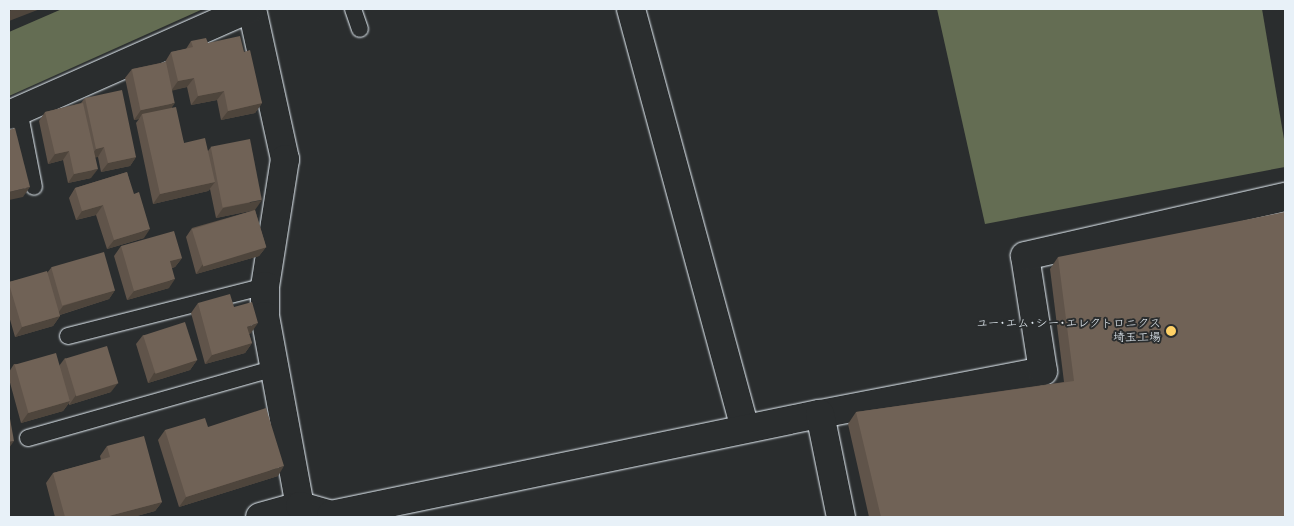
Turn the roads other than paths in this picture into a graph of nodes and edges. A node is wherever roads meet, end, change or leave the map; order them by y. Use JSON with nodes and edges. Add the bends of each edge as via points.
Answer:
{"nodes":[{"id":1,"x":248,"y":9,"type":"edge"},
{"id":2,"x":252,"y":9,"type":"edge"},
{"id":3,"x":353,"y":9,"type":"edge"},
{"id":4,"x":631,"y":9,"type":"edge"},
{"id":5,"x":360,"y":29,"type":"dead end"},
{"id":6,"x":14,"y":113,"type":"edge"},
{"id":7,"x":34,"y":186,"type":"dead end"},
{"id":8,"x":1285,"y":197,"type":"edge"},
{"id":9,"x":264,"y":286,"type":"junction"},
{"id":10,"x":68,"y":336,"type":"dead end"},
{"id":11,"x":272,"y":369,"type":"junction"},
{"id":12,"x":820,"y":414,"type":"junction"},
{"id":13,"x":745,"y":428,"type":"junction"},
{"id":14,"x":28,"y":438,"type":"dead end"},
{"id":15,"x":300,"y":506,"type":"junction"},
{"id":16,"x":331,"y":516,"type":"edge"},
{"id":17,"x":260,"y":517,"type":"edge"},
{"id":18,"x":841,"y":517,"type":"edge"}],
"edges":[{"from":1,"to":6,"type":"street"},
{"from":2,"to":9,"type":"street","via":[[285,159]]},
{"from":3,"to":5,"type":"lane"},
{"from":4,"to":13,"type":"street"},
{"from":6,"to":7,"type":"lane"},
{"from":8,"to":12,"type":"street","via":[[1025,256],[1043,371]]},
{"from":9,"to":10,"type":"lane"},
{"from":9,"to":11,"type":"street"},
{"from":11,"to":14,"type":"lane"},
{"from":11,"to":15,"type":"street"},
{"from":12,"to":13,"type":"street"},
{"from":12,"to":18,"type":"street"},
{"from":13,"to":16,"type":"street"},
{"from":15,"to":16,"type":"street"},
{"from":15,"to":17,"type":"street"}]}
